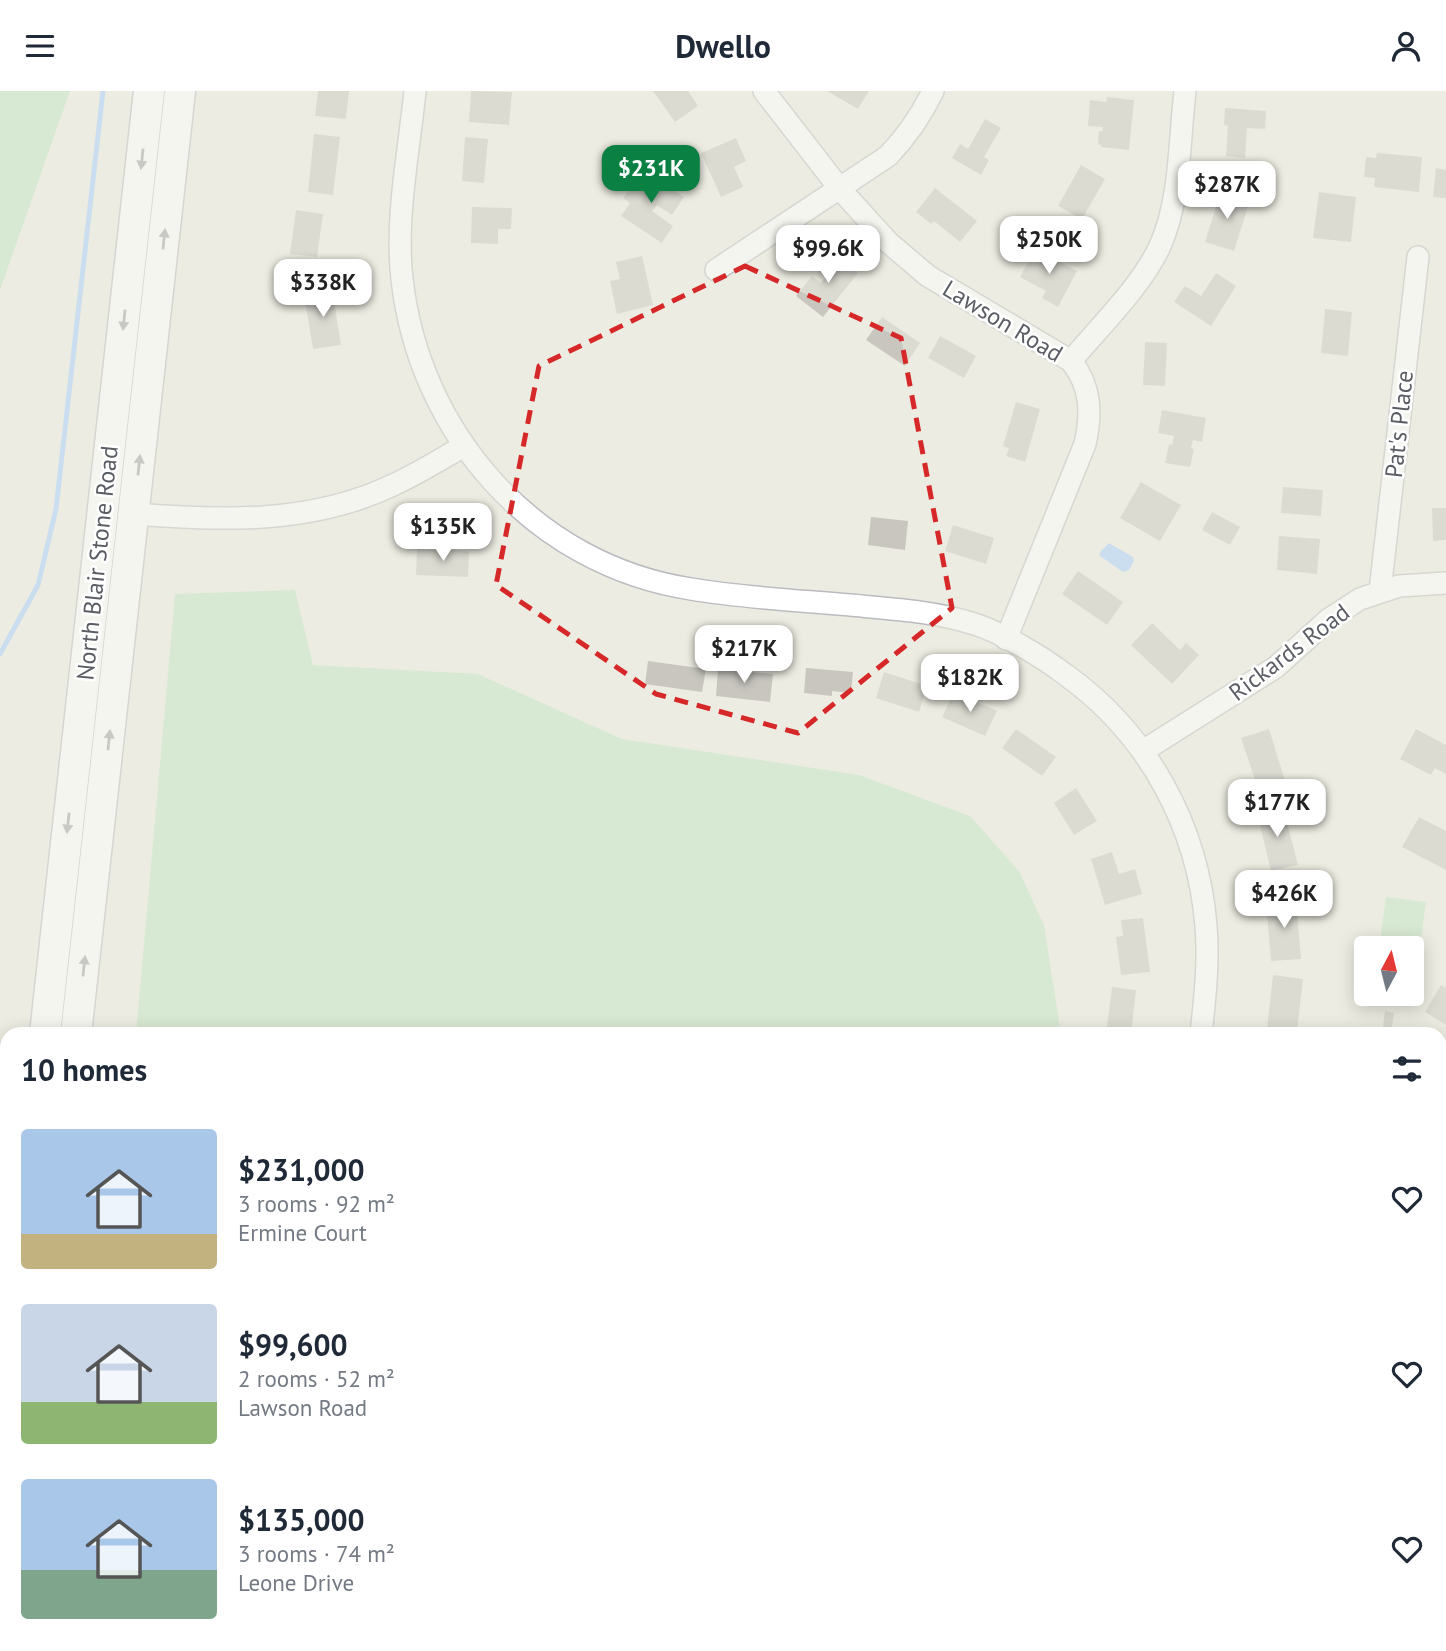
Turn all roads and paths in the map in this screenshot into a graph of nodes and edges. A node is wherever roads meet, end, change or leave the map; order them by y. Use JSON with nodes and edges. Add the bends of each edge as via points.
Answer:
{"nodes":[{"id":1,"x":149,"y":91,"type":"edge"},
{"id":2,"x":180,"y":91,"type":"edge"},
{"id":3,"x":415,"y":91,"type":"edge"},
{"id":4,"x":764,"y":91,"type":"edge"},
{"id":5,"x":933,"y":91,"type":"edge"},
{"id":6,"x":1185,"y":91,"type":"edge"},
{"id":7,"x":840,"y":189,"type":"junction"},
{"id":8,"x":1418,"y":257,"type":"dead end"},
{"id":9,"x":716,"y":270,"type":"dead end"},
{"id":10,"x":1070,"y":361,"type":"junction"},
{"id":11,"x":464,"y":446,"type":"junction"},
{"id":12,"x":108,"y":463,"type":"junction"},
{"id":13,"x":134,"y":514,"type":"junction"},
{"id":14,"x":1446,"y":583,"type":"edge"},
{"id":15,"x":1380,"y":591,"type":"junction"},
{"id":16,"x":1006,"y":639,"type":"junction"},
{"id":17,"x":1143,"y":751,"type":"junction"},
{"id":18,"x":46,"y":1027,"type":"edge"},
{"id":19,"x":77,"y":1027,"type":"edge"},
{"id":20,"x":1202,"y":1027,"type":"edge"}],
"edges":[{"from":1,"to":12,"type":"main road","name":"North Blair Stone Road","one_way":true},
{"from":13,"to":2,"type":"main road","name":"North Blair Stone Road","one_way":true},
{"from":3,"to":11,"type":"street","via":[[400,245],[405,301],[428,382]]},
{"from":4,"to":7,"type":"street","name":"Lawson Road"},
{"from":5,"to":7,"type":"street","via":[[912,128],[888,156]]},
{"from":6,"to":10,"type":"street","via":[[1173,199],[1159,249],[1140,279]]},
{"from":7,"to":9,"type":"street"},
{"from":7,"to":10,"type":"street","name":"Lawson Road","via":[[889,243],[928,277]]},
{"from":8,"to":15,"type":"street","name":"Pat's Place"},
{"from":10,"to":16,"type":"street","name":"Lawson Road","via":[[1084,384],[1090,421],[1080,457]]},
{"from":11,"to":13,"type":"street","via":[[393,485],[320,509],[241,520]]},
{"from":11,"to":16,"type":"street","via":[[498,488],[546,529],[579,550],[652,581],[691,589],[919,611],[974,623]]},
{"from":12,"to":13,"type":"main road"},
{"from":12,"to":18,"type":"main road","name":"North Blair Stone Road","one_way":true},
{"from":19,"to":13,"type":"main road","name":"North Blair Stone Road","one_way":true},
{"from":14,"to":15,"type":"street","name":"Rickards Road"},
{"from":15,"to":17,"type":"street","name":"Rickards Road","via":[[1329,619],[1276,667]]},
{"from":16,"to":17,"type":"street","via":[[1085,688]]},
{"from":17,"to":20,"type":"street","via":[[1163,781],[1186,832],[1200,883],[1207,976]]}]}
